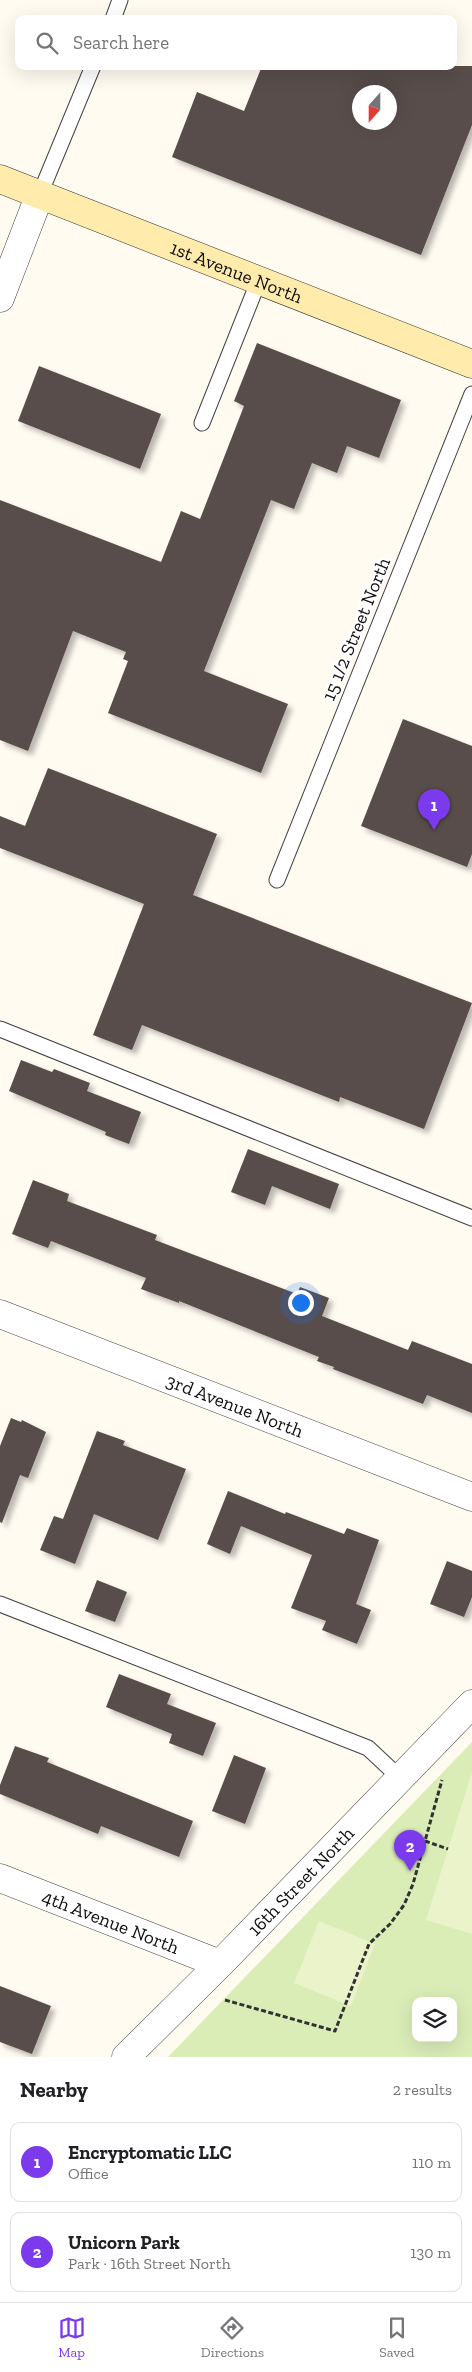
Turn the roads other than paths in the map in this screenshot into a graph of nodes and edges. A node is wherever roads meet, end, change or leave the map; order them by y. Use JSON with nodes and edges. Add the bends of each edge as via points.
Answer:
{"nodes":[{"id":1,"x":120,"y":0,"type":"edge"},
{"id":2,"x":114,"y":15,"type":"edge"},
{"id":3,"x":91,"y":70,"type":"edge"},
{"id":4,"x":0,"y":179,"type":"edge"},
{"id":5,"x":40,"y":194,"type":"junction"},
{"id":6,"x":259,"y":280,"type":"junction"},
{"id":7,"x":0,"y":298,"type":"edge"},
{"id":8,"x":472,"y":364,"type":"edge"},
{"id":9,"x":472,"y":394,"type":"edge"},
{"id":10,"x":202,"y":423,"type":"dead end"},
{"id":11,"x":277,"y":880,"type":"dead end"},
{"id":12,"x":0,"y":1029,"type":"edge"},
{"id":13,"x":472,"y":1218,"type":"edge"},
{"id":14,"x":0,"y":1314,"type":"edge"},
{"id":15,"x":472,"y":1497,"type":"edge"},
{"id":16,"x":0,"y":1604,"type":"edge"},
{"id":17,"x":472,"y":1704,"type":"edge"},
{"id":18,"x":399,"y":1777,"type":"junction"},
{"id":19,"x":0,"y":1878,"type":"edge"},
{"id":20,"x":220,"y":1964,"type":"junction"},
{"id":21,"x":126,"y":2057,"type":"edge"}],
"edges":[{"from":1,"to":2,"type":"lane"},
{"from":3,"to":5,"type":"lane"},
{"from":4,"to":5,"type":"street","name":"1st Avenue North"},
{"from":5,"to":6,"type":"street","name":"1st Avenue North"},
{"from":5,"to":7,"type":"street"},
{"from":6,"to":8,"type":"street","name":"1st Avenue North"},
{"from":6,"to":10,"type":"lane"},
{"from":9,"to":11,"type":"lane","name":"15 1/2 Street North"},
{"from":12,"to":13,"type":"lane"},
{"from":14,"to":15,"type":"street","name":"3rd Avenue North"},
{"from":16,"to":18,"type":"lane","via":[[368,1748]]},
{"from":17,"to":18,"type":"street","name":"16th Street North"},
{"from":18,"to":20,"type":"street","name":"16th Street North"},
{"from":19,"to":20,"type":"street","name":"4th Avenue North"},
{"from":20,"to":21,"type":"street","name":"16th Street North"}]}
